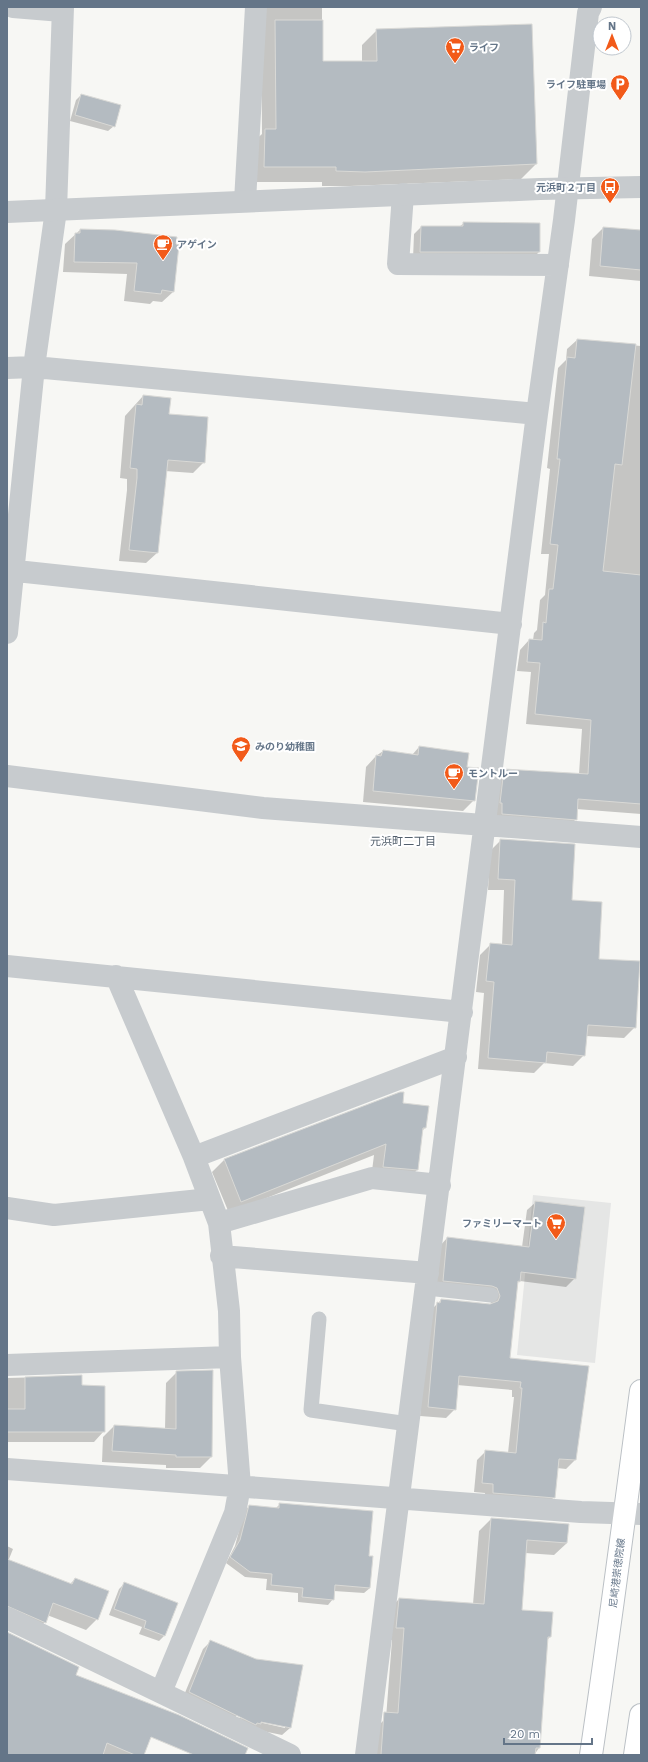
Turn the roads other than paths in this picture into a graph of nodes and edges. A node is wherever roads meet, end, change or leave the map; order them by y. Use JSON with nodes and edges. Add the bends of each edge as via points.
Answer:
{"nodes":[{"id":1,"x":13,"y":7,"type":"edge"},
{"id":2,"x":256,"y":7,"type":"edge"},
{"id":3,"x":591,"y":7,"type":"edge"},
{"id":4,"x":62,"y":9,"type":"edge"},
{"id":5,"x":641,"y":187,"type":"edge"},
{"id":6,"x":567,"y":188,"type":"junction"},
{"id":7,"x":403,"y":194,"type":"junction"},
{"id":8,"x":245,"y":201,"type":"junction"},
{"id":9,"x":56,"y":210,"type":"junction"},
{"id":10,"x":7,"y":212,"type":"edge"},
{"id":11,"x":558,"y":265,"type":"junction"},
{"id":12,"x":34,"y":367,"type":"junction"},
{"id":13,"x":7,"y":368,"type":"edge"},
{"id":14,"x":538,"y":414,"type":"junction"},
{"id":15,"x":10,"y":570,"type":"edge"},
{"id":16,"x":511,"y":624,"type":"junction"},
{"id":17,"x":7,"y":633,"type":"edge"},
{"id":18,"x":7,"y":776,"type":"edge"},
{"id":19,"x":486,"y":825,"type":"junction"},
{"id":20,"x":641,"y":837,"type":"edge"},
{"id":21,"x":7,"y":966,"type":"edge"},
{"id":22,"x":116,"y":976,"type":"junction"},
{"id":23,"x":462,"y":1012,"type":"junction"},
{"id":24,"x":456,"y":1057,"type":"junction"},
{"id":25,"x":194,"y":1157,"type":"junction"},
{"id":26,"x":440,"y":1185,"type":"junction"},
{"id":27,"x":210,"y":1199,"type":"junction"},
{"id":28,"x":7,"y":1208,"type":"edge"},
{"id":29,"x":219,"y":1223,"type":"junction"},
{"id":30,"x":221,"y":1256,"type":"junction"},
{"id":31,"x":428,"y":1280,"type":"junction"},
{"id":32,"x":491,"y":1295,"type":"dead end"},
{"id":33,"x":319,"y":1319,"type":"dead end"},
{"id":34,"x":230,"y":1357,"type":"junction"},
{"id":35,"x":7,"y":1365,"type":"edge"},
{"id":36,"x":641,"y":1391,"type":"edge"},
{"id":37,"x":408,"y":1424,"type":"junction"},
{"id":38,"x":7,"y":1469,"type":"edge"},
{"id":39,"x":240,"y":1486,"type":"junction"},
{"id":40,"x":399,"y":1498,"type":"junction"},
{"id":41,"x":632,"y":1514,"type":"edge"},
{"id":42,"x":7,"y":1618,"type":"edge"},
{"id":43,"x":160,"y":1692,"type":"junction"},
{"id":44,"x":641,"y":1715,"type":"edge"},
{"id":45,"x":290,"y":1755,"type":"edge"},
{"id":46,"x":366,"y":1755,"type":"edge"},
{"id":47,"x":591,"y":1755,"type":"edge"},
{"id":48,"x":635,"y":1755,"type":"edge"}],
"edges":[{"from":1,"to":4,"type":"street"},
{"from":2,"to":8,"type":"street"},
{"from":3,"to":6,"type":"street","via":[[588,13]]},
{"from":4,"to":9,"type":"street"},
{"from":5,"to":6,"type":"street"},
{"from":6,"to":7,"type":"street"},
{"from":6,"to":11,"type":"street"},
{"from":7,"to":8,"type":"street"},
{"from":7,"to":11,"type":"street","via":[[398,264]]},
{"from":8,"to":9,"type":"street"},
{"from":9,"to":10,"type":"street"},
{"from":9,"to":12,"type":"street"},
{"from":11,"to":14,"type":"street"},
{"from":12,"to":13,"type":"street"},
{"from":12,"to":14,"type":"street"},
{"from":12,"to":15,"type":"street"},
{"from":14,"to":16,"type":"street"},
{"from":15,"to":16,"type":"street"},
{"from":15,"to":17,"type":"street"},
{"from":16,"to":19,"type":"street"},
{"from":18,"to":19,"type":"street","via":[[263,808]]},
{"from":19,"to":20,"type":"street"},
{"from":19,"to":23,"type":"street"},
{"from":21,"to":22,"type":"street"},
{"from":22,"to":23,"type":"street"},
{"from":22,"to":25,"type":"street"},
{"from":23,"to":24,"type":"street"},
{"from":24,"to":25,"type":"street"},
{"from":24,"to":26,"type":"street"},
{"from":25,"to":27,"type":"street"},
{"from":26,"to":29,"type":"street","via":[[372,1178]]},
{"from":26,"to":31,"type":"street"},
{"from":27,"to":28,"type":"street","via":[[54,1215]]},
{"from":27,"to":29,"type":"street"},
{"from":29,"to":30,"type":"street"},
{"from":30,"to":31,"type":"street"},
{"from":30,"to":34,"type":"street","via":[[229,1311]]},
{"from":31,"to":32,"type":"lane"},
{"from":31,"to":37,"type":"street"},
{"from":33,"to":37,"type":"lane","via":[[311,1410]]},
{"from":34,"to":35,"type":"street"},
{"from":34,"to":39,"type":"street"},
{"from":36,"to":41,"type":"main road","name":"尼崎港崇徳院線"},
{"from":37,"to":40,"type":"street"},
{"from":38,"to":39,"type":"street"},
{"from":39,"to":40,"type":"street"},
{"from":39,"to":43,"type":"street","via":[[235,1513]]},
{"from":40,"to":41,"type":"street"},
{"from":40,"to":46,"type":"street"},
{"from":41,"to":47,"type":"main road","name":"尼崎港崇徳院線","via":[[619,1564]]},
{"from":42,"to":43,"type":"street"},
{"from":43,"to":45,"type":"street"},
{"from":44,"to":48,"type":"main road"}]}
